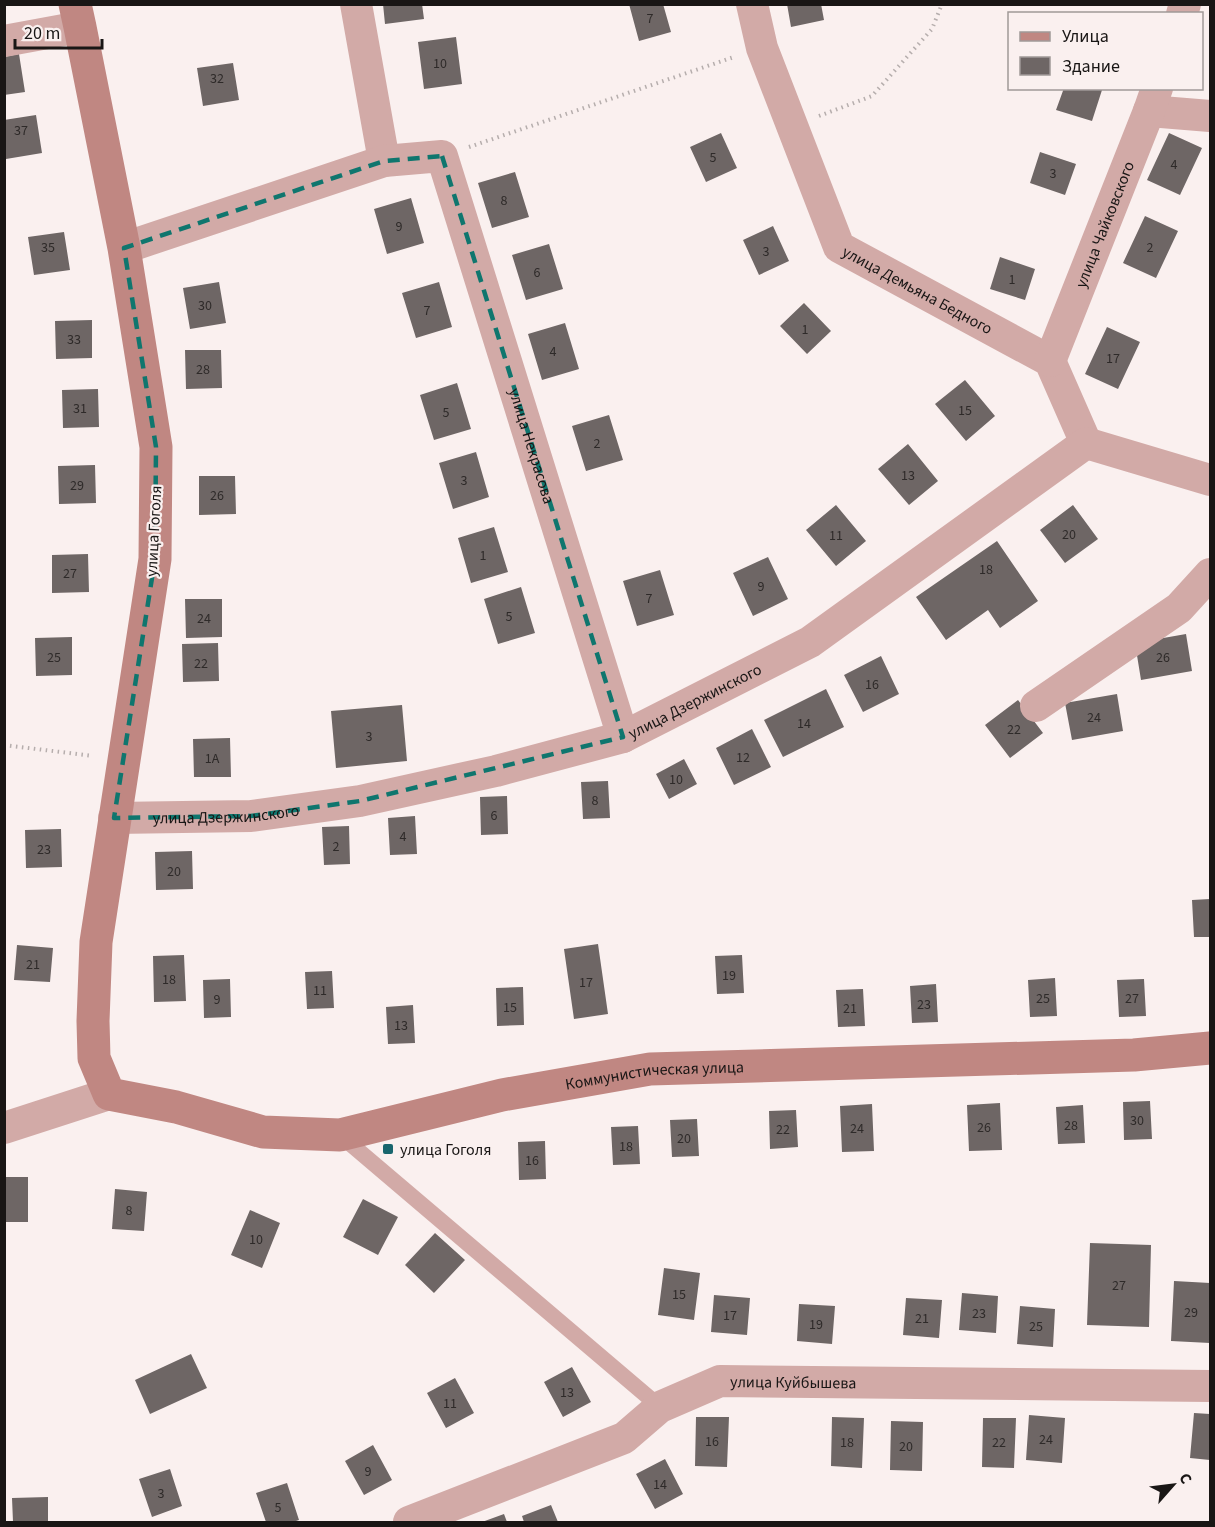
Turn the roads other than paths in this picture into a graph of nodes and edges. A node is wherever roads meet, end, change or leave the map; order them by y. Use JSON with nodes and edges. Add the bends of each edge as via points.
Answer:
{"nodes":[{"id":1,"x":356,"y":4,"type":"edge"},
{"id":2,"x":753,"y":4,"type":"edge"},
{"id":3,"x":78,"y":16,"type":"edge"},
{"id":4,"x":4,"y":41,"type":"edge"},
{"id":5,"x":1153,"y":100,"type":"edge"},
{"id":6,"x":1210,"y":116,"type":"edge"},
{"id":7,"x":384,"y":161,"type":"junction"},
{"id":8,"x":124,"y":249,"type":"junction"},
{"id":9,"x":1050,"y":361,"type":"junction"},
{"id":10,"x":1086,"y":443,"type":"junction"},
{"id":11,"x":1210,"y":480,"type":"edge"},
{"id":12,"x":1210,"y":574,"type":"edge"},
{"id":13,"x":1036,"y":706,"type":"dead end"},
{"id":14,"x":623,"y":737,"type":"junction"},
{"id":15,"x":114,"y":818,"type":"junction"},
{"id":16,"x":1210,"y":1048,"type":"edge"},
{"id":17,"x":109,"y":1094,"type":"junction"},
{"id":18,"x":4,"y":1128,"type":"edge"},
{"id":19,"x":340,"y":1135,"type":"junction"},
{"id":20,"x":1210,"y":1386,"type":"edge"},
{"id":21,"x":660,"y":1407,"type":"junction"},
{"id":22,"x":409,"y":1522,"type":"edge"}],
"edges":[{"from":1,"to":7,"type":"street"},
{"from":2,"to":9,"type":"street","name":"улица Демьяна Бедного","via":[[762,48],[839,247]]},
{"from":3,"to":4,"type":"street"},
{"from":3,"to":8,"type":"street","name":"улица Гоголя"},
{"from":5,"to":6,"type":"street"},
{"from":5,"to":9,"type":"street","name":"улица Чайковского"},
{"from":7,"to":8,"type":"street"},
{"from":7,"to":14,"type":"street","name":"улица Некрасова","via":[[442,156]]},
{"from":8,"to":15,"type":"street","name":"улица Гоголя","via":[[156,447],[155,559]]},
{"from":9,"to":10,"type":"street"},
{"from":10,"to":11,"type":"street"},
{"from":10,"to":14,"type":"street","name":"улица Дзержинского","via":[[810,642]]},
{"from":12,"to":13,"type":"street","via":[[1179,608]]},
{"from":14,"to":15,"type":"street","name":"улица Дзержинского","via":[[496,771],[360,801],[251,816]]},
{"from":15,"to":17,"type":"street","name":"улица Гоголя","via":[[96,942],[93,1021],[94,1058]]},
{"from":16,"to":19,"type":"street","name":"Коммунистическая улица","via":[[1122,1055],[650,1069],[502,1095]]},
{"from":17,"to":18,"type":"street"},
{"from":17,"to":19,"type":"street","name":"Коммунистическая улица","via":[[176,1107],[263,1132]]},
{"from":19,"to":21,"type":"lane"},
{"from":20,"to":21,"type":"street","name":"улица Куйбышева","via":[[720,1381]]},
{"from":21,"to":22,"type":"street","name":"улица Куйбышева","via":[[624,1438]]}]}
